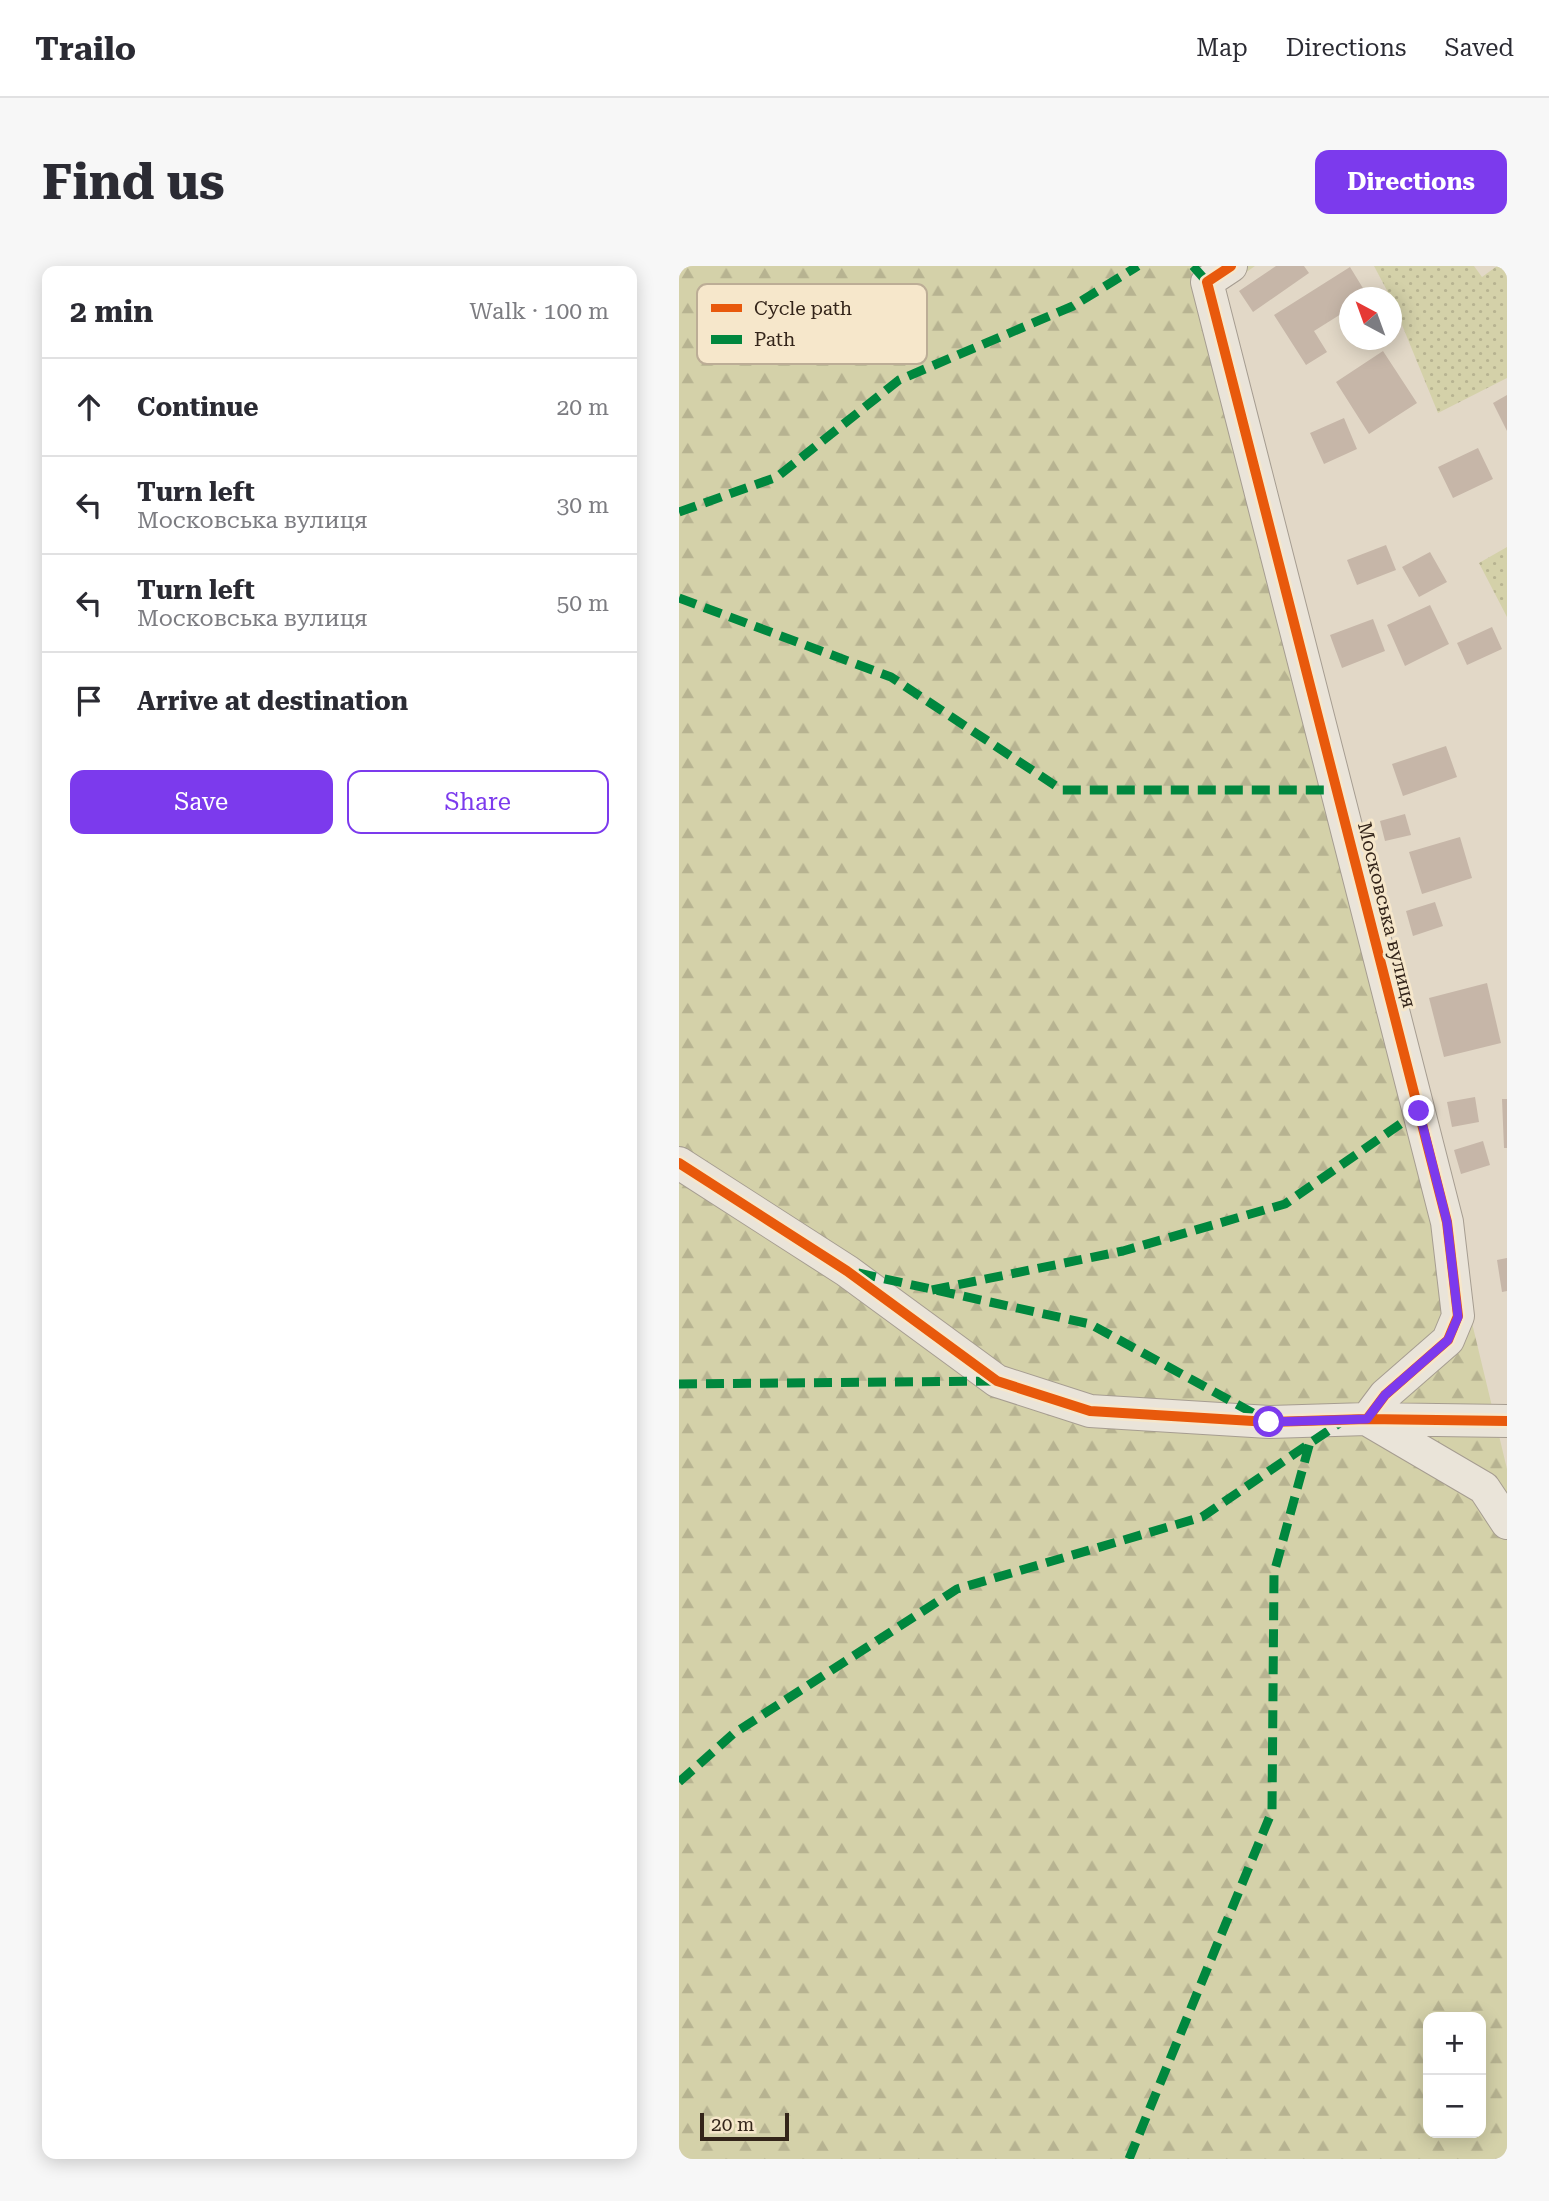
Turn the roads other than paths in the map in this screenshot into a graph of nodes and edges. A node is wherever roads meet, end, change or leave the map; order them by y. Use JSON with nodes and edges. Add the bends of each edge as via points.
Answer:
{"nodes":[{"id":1,"x":1231,"y":266,"type":"edge"},
{"id":2,"x":679,"y":1163,"type":"edge"},
{"id":3,"x":1367,"y":1419,"type":"junction"},
{"id":4,"x":1507,"y":1421,"type":"edge"},
{"id":5,"x":1507,"y":1522,"type":"edge"}],
"edges":[{"from":1,"to":3,"type":"street","name":"Московська вулиця","via":[[1207,282],[1447,1222],[1457,1303],[1458,1317],[1448,1340],[1385,1395]]},
{"from":2,"to":3,"type":"street","via":[[847,1271],[997,1381],[1090,1411],[1269,1422]]},
{"from":3,"to":4,"type":"street"},
{"from":3,"to":5,"type":"street","via":[[1484,1488]]}]}
